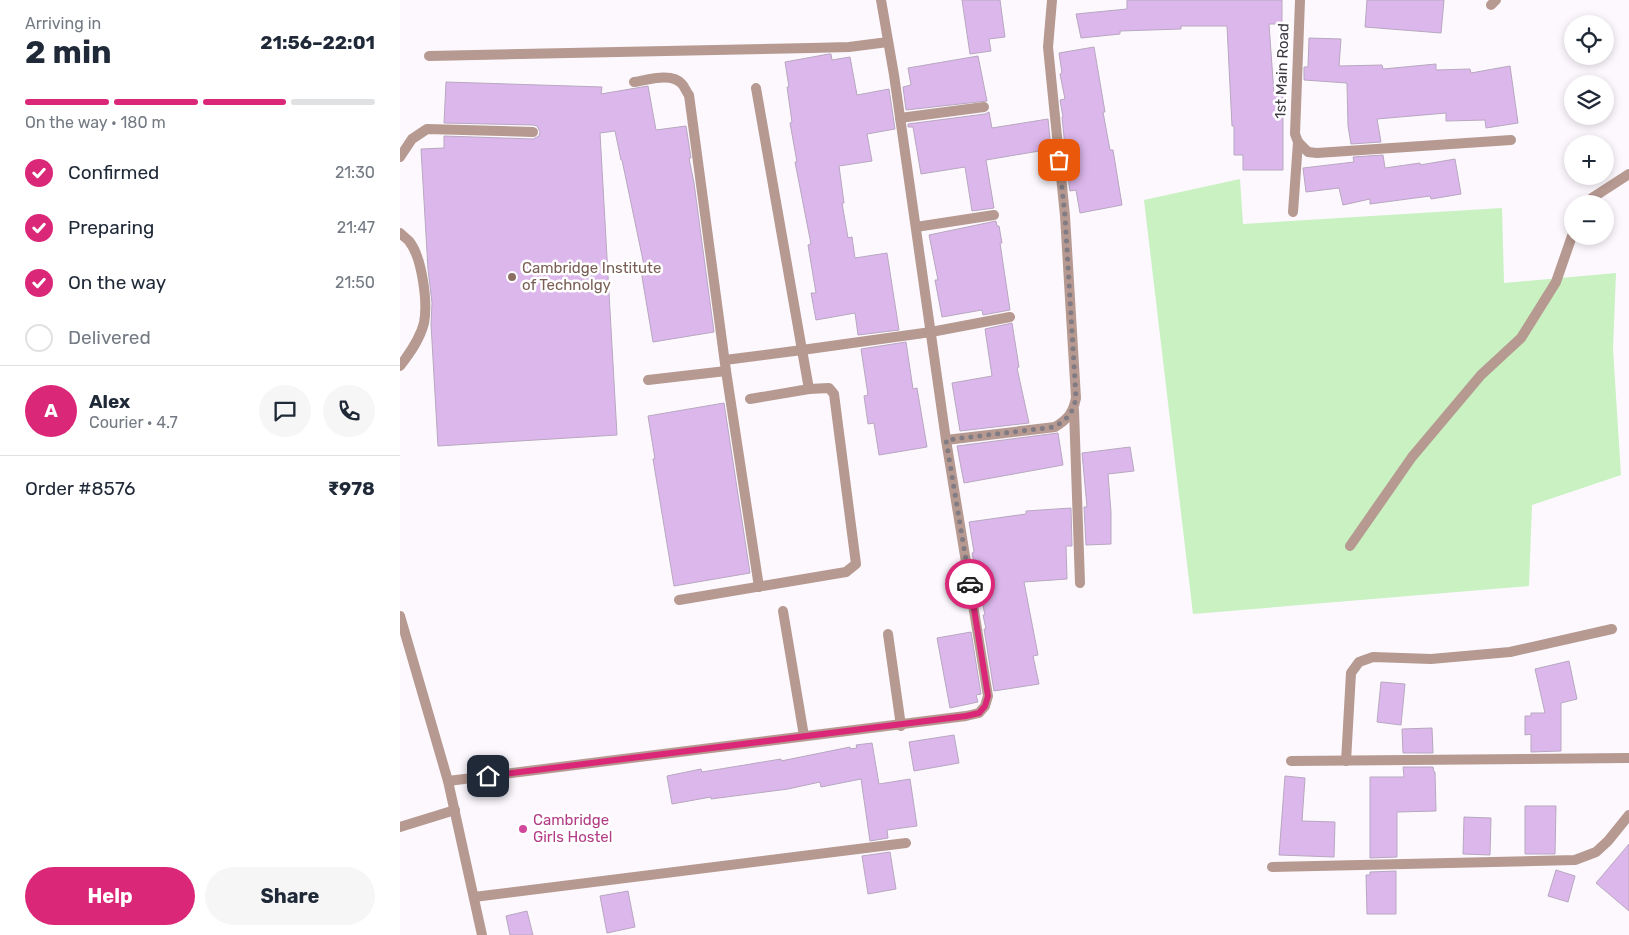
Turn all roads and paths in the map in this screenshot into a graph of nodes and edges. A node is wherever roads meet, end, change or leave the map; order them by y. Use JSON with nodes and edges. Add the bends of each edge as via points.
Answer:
{"nodes":[{"id":1,"x":881,"y":0,"type":"edge"},
{"id":2,"x":1052,"y":0,"type":"edge"},
{"id":3,"x":1300,"y":0,"type":"edge"},
{"id":4,"x":888,"y":42,"type":"junction"},
{"id":5,"x":429,"y":56,"type":"dead end"},
{"id":6,"x":634,"y":82,"type":"dead end"},
{"id":7,"x":756,"y":88,"type":"dead end"},
{"id":8,"x":984,"y":107,"type":"dead end"},
{"id":9,"x":900,"y":118,"type":"junction"},
{"id":10,"x":533,"y":132,"type":"dead end"},
{"id":11,"x":1511,"y":140,"type":"dead end"},
{"id":12,"x":1298,"y":142,"type":"junction"},
{"id":13,"x":400,"y":157,"type":"edge"},
{"id":14,"x":1629,"y":174,"type":"edge"},
{"id":15,"x":1597,"y":195,"type":"edge"},
{"id":16,"x":1293,"y":212,"type":"dead end"},
{"id":17,"x":994,"y":215,"type":"dead end"},
{"id":18,"x":916,"y":227,"type":"junction"},
{"id":19,"x":400,"y":233,"type":"edge"},
{"id":20,"x":1569,"y":245,"type":"edge"},
{"id":21,"x":1010,"y":317,"type":"dead end"},
{"id":22,"x":931,"y":332,"type":"junction"},
{"id":23,"x":802,"y":350,"type":"junction"},
{"id":24,"x":725,"y":360,"type":"junction"},
{"id":25,"x":400,"y":366,"type":"edge"},
{"id":26,"x":726,"y":371,"type":"junction"},
{"id":27,"x":648,"y":380,"type":"dead end"},
{"id":28,"x":808,"y":389,"type":"junction"},
{"id":29,"x":750,"y":398,"type":"dead end"},
{"id":30,"x":1074,"y":410,"type":"junction"},
{"id":31,"x":946,"y":440,"type":"junction"},
{"id":32,"x":1350,"y":546,"type":"dead end"},
{"id":33,"x":1080,"y":583,"type":"dead end"},
{"id":34,"x":760,"y":587,"type":"junction"},
{"id":35,"x":679,"y":600,"type":"dead end"},
{"id":36,"x":783,"y":611,"type":"dead end"},
{"id":37,"x":400,"y":616,"type":"edge"},
{"id":38,"x":1612,"y":629,"type":"dead end"},
{"id":39,"x":888,"y":634,"type":"dead end"},
{"id":40,"x":900,"y":726,"type":"junction"},
{"id":41,"x":804,"y":736,"type":"junction"},
{"id":42,"x":1629,"y":758,"type":"edge"},
{"id":43,"x":1346,"y":761,"type":"junction"},
{"id":44,"x":1291,"y":762,"type":"dead end"},
{"id":45,"x":448,"y":781,"type":"junction"},
{"id":46,"x":455,"y":810,"type":"junction"},
{"id":47,"x":1629,"y":815,"type":"edge"},
{"id":48,"x":400,"y":827,"type":"edge"},
{"id":49,"x":906,"y":843,"type":"dead end"},
{"id":50,"x":1272,"y":866,"type":"dead end"},
{"id":51,"x":474,"y":898,"type":"junction"},
{"id":52,"x":482,"y":935,"type":"edge"}],
"edges":[{"from":1,"to":4,"type":"street"},
{"from":2,"to":30,"type":"street","via":[[1048,47],[1065,216],[1076,398]]},
{"from":3,"to":12,"type":"street","name":"1st Main Road","via":[[1295,134]]},
{"from":4,"to":5,"type":"street","via":[[811,48]]},
{"from":4,"to":9,"type":"street"},
{"from":6,"to":24,"type":"street","via":[[676,79],[688,95]]},
{"from":7,"to":23,"type":"street"},
{"from":8,"to":9,"type":"street"},
{"from":9,"to":18,"type":"street"},
{"from":10,"to":13,"type":"street","via":[[427,129],[412,139]]},
{"from":11,"to":12,"type":"street","via":[[1317,153],[1308,152]]},
{"from":12,"to":16,"type":"street","name":"1st Main Road"},
{"from":14,"to":15,"type":"street"},
{"from":17,"to":18,"type":"street"},
{"from":18,"to":22,"type":"street"},
{"from":19,"to":25,"type":"street","via":[[410,242],[421,267],[425,293],[424,322],[416,344]]},
{"from":20,"to":32,"type":"street","via":[[1556,282],[1520,338],[1481,375],[1412,457]]},
{"from":21,"to":22,"type":"street"},
{"from":22,"to":23,"type":"street"},
{"from":22,"to":31,"type":"street"},
{"from":23,"to":24,"type":"street"},
{"from":23,"to":28,"type":"street"},
{"from":24,"to":26,"type":"street"},
{"from":26,"to":27,"type":"street"},
{"from":26,"to":34,"type":"street"},
{"from":28,"to":29,"type":"street"},
{"from":28,"to":34,"type":"street","via":[[828,388],[834,394],[856,564],[846,572]]},
{"from":30,"to":31,"type":"street","via":[[1054,427]]},
{"from":30,"to":33,"type":"street"},
{"from":31,"to":40,"type":"street","via":[[988,696],[979,713]]},
{"from":34,"to":35,"type":"street"},
{"from":36,"to":41,"type":"street"},
{"from":37,"to":45,"type":"street"},
{"from":38,"to":43,"type":"street","via":[[1510,652],[1431,659],[1373,657],[1359,662],[1351,673]]},
{"from":39,"to":40,"type":"street"},
{"from":40,"to":41,"type":"street"},
{"from":41,"to":45,"type":"street"},
{"from":42,"to":43,"type":"street"},
{"from":43,"to":44,"type":"street"},
{"from":45,"to":46,"type":"street"},
{"from":46,"to":48,"type":"street"},
{"from":46,"to":51,"type":"street"},
{"from":47,"to":50,"type":"street","via":[[1596,852],[1575,860]]},
{"from":49,"to":51,"type":"street"},
{"from":51,"to":52,"type":"street"}]}
